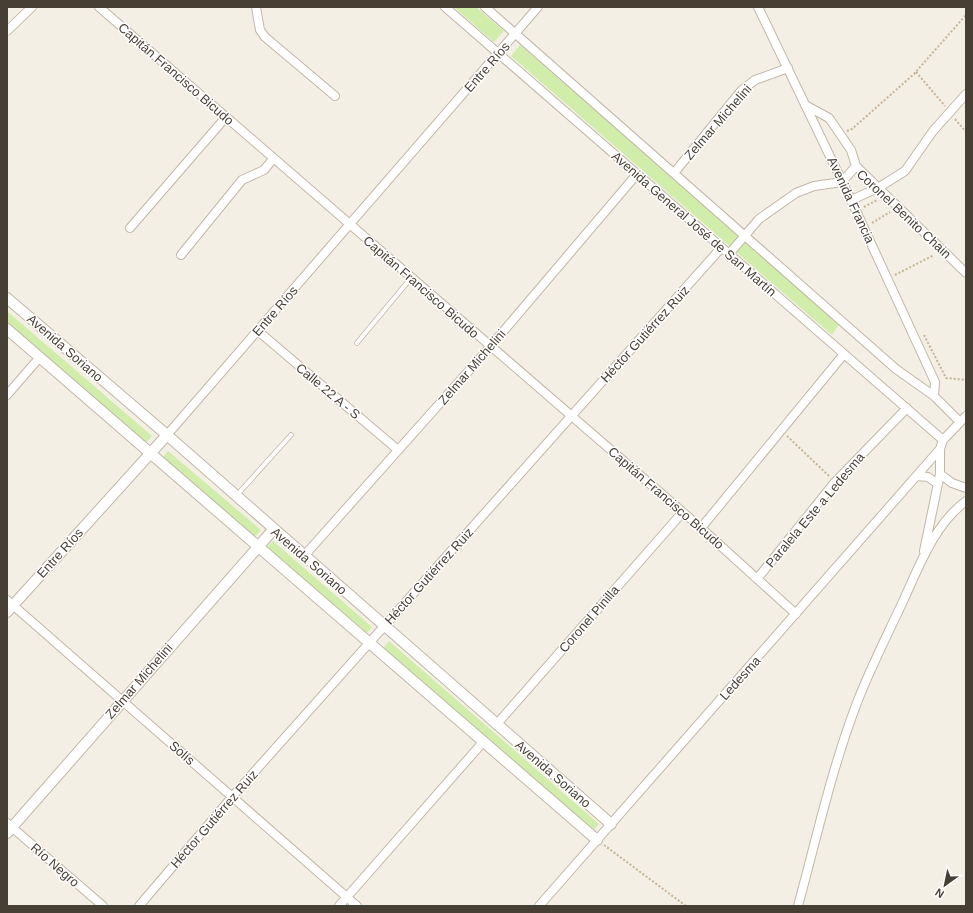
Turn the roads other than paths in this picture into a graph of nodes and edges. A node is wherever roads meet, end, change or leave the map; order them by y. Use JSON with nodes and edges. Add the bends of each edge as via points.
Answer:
{"nodes":[{"id":1,"x":32,"y":7,"type":"edge"},
{"id":2,"x":99,"y":7,"type":"edge"},
{"id":3,"x":256,"y":7,"type":"edge"},
{"id":4,"x":445,"y":7,"type":"edge"},
{"id":5,"x":485,"y":7,"type":"edge"},
{"id":6,"x":538,"y":7,"type":"edge"},
{"id":7,"x":758,"y":7,"type":"edge"},
{"id":8,"x":7,"y":31,"type":"edge"},
{"id":9,"x":515,"y":33,"type":"junction"},
{"id":10,"x":499,"y":54,"type":"junction"},
{"id":11,"x":788,"y":68,"type":"junction"},
{"id":12,"x":966,"y":94,"type":"edge"},
{"id":13,"x":335,"y":96,"type":"dead end"},
{"id":14,"x":805,"y":105,"type":"junction"},
{"id":15,"x":226,"y":117,"type":"junction"},
{"id":16,"x":274,"y":159,"type":"junction"},
{"id":17,"x":856,"y":166,"type":"junction"},
{"id":18,"x":674,"y":173,"type":"junction"},
{"id":19,"x":637,"y":174,"type":"junction"},
{"id":20,"x":842,"y":182,"type":"junction"},
{"id":21,"x":878,"y":188,"type":"junction"},
{"id":22,"x":851,"y":200,"type":"junction"},
{"id":23,"x":350,"y":226,"type":"junction"},
{"id":24,"x":130,"y":228,"type":"dead end"},
{"id":25,"x":743,"y":235,"type":"junction"},
{"id":26,"x":721,"y":248,"type":"junction"},
{"id":27,"x":728,"y":254,"type":"junction"},
{"id":28,"x":181,"y":255,"type":"dead end"},
{"id":29,"x":966,"y":273,"type":"edge"},
{"id":30,"x":411,"y":278,"type":"junction"},
{"id":31,"x":7,"y":298,"type":"edge"},
{"id":32,"x":7,"y":329,"type":"edge"},
{"id":33,"x":258,"y":331,"type":"junction"},
{"id":34,"x":357,"y":343,"type":"dead end"},
{"id":35,"x":490,"y":347,"type":"junction"},
{"id":36,"x":844,"y":354,"type":"junction"},
{"id":37,"x":40,"y":357,"type":"junction"},
{"id":38,"x":7,"y":395,"type":"edge"},
{"id":39,"x":934,"y":396,"type":"junction"},
{"id":40,"x":907,"y":408,"type":"junction"},
{"id":41,"x":572,"y":416,"type":"junction"},
{"id":42,"x":964,"y":420,"type":"edge"},
{"id":43,"x":167,"y":435,"type":"junction"},
{"id":44,"x":291,"y":435,"type":"dead end"},
{"id":45,"x":943,"y":440,"type":"junction"},
{"id":46,"x":940,"y":449,"type":"junction"},
{"id":47,"x":398,"y":450,"type":"junction"},
{"id":48,"x":151,"y":453,"type":"junction"},
{"id":49,"x":940,"y":474,"type":"junction"},
{"id":50,"x":916,"y":476,"type":"junction"},
{"id":51,"x":938,"y":484,"type":"junction"},
{"id":52,"x":966,"y":488,"type":"edge"},
{"id":53,"x":235,"y":497,"type":"junction"},
{"id":54,"x":966,"y":501,"type":"edge"},
{"id":55,"x":682,"y":513,"type":"junction"},
{"id":56,"x":701,"y":528,"type":"junction"},
{"id":57,"x":273,"y":530,"type":"junction"},
{"id":58,"x":259,"y":546,"type":"junction"},
{"id":59,"x":304,"y":556,"type":"junction"},
{"id":60,"x":923,"y":556,"type":"junction"},
{"id":61,"x":758,"y":579,"type":"junction"},
{"id":62,"x":9,"y":606,"type":"edge"},
{"id":63,"x":796,"y":614,"type":"junction"},
{"id":64,"x":385,"y":627,"type":"junction"},
{"id":65,"x":370,"y":643,"type":"junction"},
{"id":66,"x":122,"y":700,"type":"junction"},
{"id":67,"x":496,"y":725,"type":"junction"},
{"id":68,"x":484,"y":741,"type":"junction"},
{"id":69,"x":232,"y":797,"type":"junction"},
{"id":70,"x":611,"y":824,"type":"junction"},
{"id":71,"x":9,"y":828,"type":"edge"},
{"id":72,"x":597,"y":840,"type":"junction"},
{"id":73,"x":347,"y":897,"type":"junction"},
{"id":74,"x":103,"y":906,"type":"edge"},
{"id":75,"x":139,"y":906,"type":"edge"},
{"id":76,"x":339,"y":906,"type":"edge"},
{"id":77,"x":357,"y":906,"type":"edge"},
{"id":78,"x":540,"y":906,"type":"edge"},
{"id":79,"x":798,"y":906,"type":"edge"}],
"edges":[{"from":1,"to":8,"type":"street"},
{"from":2,"to":15,"type":"street","name":"Capitán Francisco Bicudo"},
{"from":3,"to":13,"type":"street","via":[[260,30],[265,37]]},
{"from":4,"to":10,"type":"street","name":"Avenida General José de San Martín"},
{"from":5,"to":9,"type":"street","name":"Avenida General José de San Martín"},
{"from":6,"to":9,"type":"street","name":"Entre Ríos"},
{"from":7,"to":11,"type":"street","name":"Avenida Francia"},
{"from":9,"to":10,"type":"street","name":"Entre Ríos"},
{"from":9,"to":18,"type":"street","name":"Avenida General José de San Martín"},
{"from":10,"to":19,"type":"street","name":"Avenida General José de San Martín"},
{"from":10,"to":23,"type":"street","name":"Entre Ríos"},
{"from":11,"to":14,"type":"street","name":"Avenida Francia"},
{"from":11,"to":18,"type":"street","name":"Zelmar Michelini","via":[[755,80],[741,91]]},
{"from":12,"to":21,"type":"street","via":[[933,131],[905,171]]},
{"from":14,"to":17,"type":"street","via":[[829,118],[851,150]]},
{"from":14,"to":20,"type":"street","name":"Avenida Francia"},
{"from":15,"to":16,"type":"street","name":"Capitán Francisco Bicudo"},
{"from":15,"to":24,"type":"street"},
{"from":16,"to":23,"type":"street","name":"Capitán Francisco Bicudo"},
{"from":16,"to":28,"type":"street","via":[[264,170],[242,180]]},
{"from":17,"to":20,"type":"street","name":"Coronel Benito Chain"},
{"from":17,"to":21,"type":"street","name":"Coronel Benito Chain"},
{"from":18,"to":25,"type":"street","name":"Avenida General José de San Martín"},
{"from":19,"to":26,"type":"street","name":"Avenida General José de San Martín"},
{"from":19,"to":35,"type":"street","name":"Zelmar Michelini"},
{"from":20,"to":22,"type":"street","name":"Avenida Francia"},
{"from":20,"to":25,"type":"street","via":[[814,186],[796,193],[759,219]]},
{"from":21,"to":22,"type":"street"},
{"from":21,"to":29,"type":"street","name":"Coronel Benito Chain"},
{"from":22,"to":39,"type":"street","name":"Avenida Francia","via":[[935,382]]},
{"from":23,"to":30,"type":"street","name":"Capitán Francisco Bicudo"},
{"from":23,"to":33,"type":"street","name":"Entre Ríos"},
{"from":25,"to":27,"type":"street"},
{"from":25,"to":39,"type":"street","name":"Avenida General José de San Martín","via":[[896,369]]},
{"from":26,"to":27,"type":"street","name":"Avenida General José de San Martín"},
{"from":26,"to":41,"type":"street","name":"Héctor Gutiérrez Ruiz"},
{"from":27,"to":36,"type":"street","name":"Avenida General José de San Martín"},
{"from":30,"to":34,"type":"lane"},
{"from":30,"to":35,"type":"street","name":"Capitán Francisco Bicudo"},
{"from":31,"to":43,"type":"street","name":"Avenida Soriano"},
{"from":32,"to":37,"type":"street","name":"Avenida Soriano"},
{"from":33,"to":43,"type":"street","name":"Entre Ríos"},
{"from":33,"to":47,"type":"street","name":"Calle 22 A - S"},
{"from":35,"to":41,"type":"street","name":"Capitán Francisco Bicudo"},
{"from":35,"to":47,"type":"street","name":"Zelmar Michelini"},
{"from":36,"to":40,"type":"street","name":"Avenida General José de San Martín"},
{"from":36,"to":56,"type":"street"},
{"from":37,"to":38,"type":"street"},
{"from":37,"to":48,"type":"street","name":"Avenida Soriano"},
{"from":39,"to":42,"type":"street","name":"Avenida General José de San Martín"},
{"from":40,"to":45,"type":"street","name":"Avenida General José de San Martín"},
{"from":40,"to":61,"type":"street","name":"Paralela Este a Ledesma","via":[[835,482]]},
{"from":41,"to":55,"type":"street","name":"Capitán Francisco Bicudo"},
{"from":41,"to":64,"type":"street","name":"Héctor Gutiérrez Ruiz"},
{"from":42,"to":45,"type":"street"},
{"from":43,"to":48,"type":"street","name":"Entre Ríos"},
{"from":43,"to":53,"type":"street","name":"Avenida Soriano"},
{"from":44,"to":53,"type":"lane"},
{"from":45,"to":46,"type":"street"},
{"from":46,"to":49,"type":"street"},
{"from":46,"to":50,"type":"street","name":"Ledesma"},
{"from":47,"to":59,"type":"street","name":"Zelmar Michelini"},
{"from":48,"to":58,"type":"street","name":"Avenida Soriano"},
{"from":48,"to":62,"type":"street","name":"Entre Ríos"},
{"from":49,"to":51,"type":"street"},
{"from":49,"to":52,"type":"street","via":[[952,483]]},
{"from":50,"to":51,"type":"street","via":[[928,477]]},
{"from":50,"to":63,"type":"street","name":"Ledesma"},
{"from":51,"to":60,"type":"street"},
{"from":53,"to":57,"type":"street","name":"Avenida Soriano"},
{"from":54,"to":60,"type":"street","via":[[946,521]]},
{"from":55,"to":56,"type":"street","name":"Capitán Francisco Bicudo"},
{"from":55,"to":67,"type":"street","name":"Coronel Pinilla"},
{"from":56,"to":61,"type":"street","name":"Capitán Francisco Bicudo"},
{"from":57,"to":58,"type":"street","name":"Zelmar Michelini"},
{"from":57,"to":59,"type":"street","name":"Avenida Soriano"},
{"from":58,"to":65,"type":"street","name":"Avenida Soriano"},
{"from":58,"to":66,"type":"street","name":"Zelmar Michelini"},
{"from":59,"to":64,"type":"street","name":"Avenida Soriano"},
{"from":60,"to":79,"type":"street","via":[[855,708]]},
{"from":61,"to":63,"type":"street","name":"Capitán Francisco Bicudo"},
{"from":62,"to":66,"type":"street","name":"Solís"},
{"from":63,"to":70,"type":"street","name":"Ledesma"},
{"from":64,"to":65,"type":"street","name":"Héctor Gutiérrez Ruiz"},
{"from":64,"to":67,"type":"street","name":"Avenida Soriano"},
{"from":65,"to":68,"type":"street","name":"Avenida Soriano"},
{"from":65,"to":69,"type":"street","name":"Héctor Gutiérrez Ruiz"},
{"from":66,"to":69,"type":"street","name":"Solís"},
{"from":66,"to":71,"type":"street","name":"Zelmar Michelini"},
{"from":67,"to":70,"type":"street","name":"Avenida Soriano"},
{"from":68,"to":72,"type":"street","name":"Avenida Soriano"},
{"from":68,"to":73,"type":"street"},
{"from":69,"to":73,"type":"street","name":"Solís"},
{"from":69,"to":75,"type":"street","name":"Héctor Gutiérrez Ruiz"},
{"from":70,"to":72,"type":"street","name":"Ledesma"},
{"from":71,"to":74,"type":"street","name":"Río Negro"},
{"from":72,"to":78,"type":"street","name":"Ledesma"},
{"from":73,"to":76,"type":"street"},
{"from":73,"to":77,"type":"street","name":"Solís"}]}
